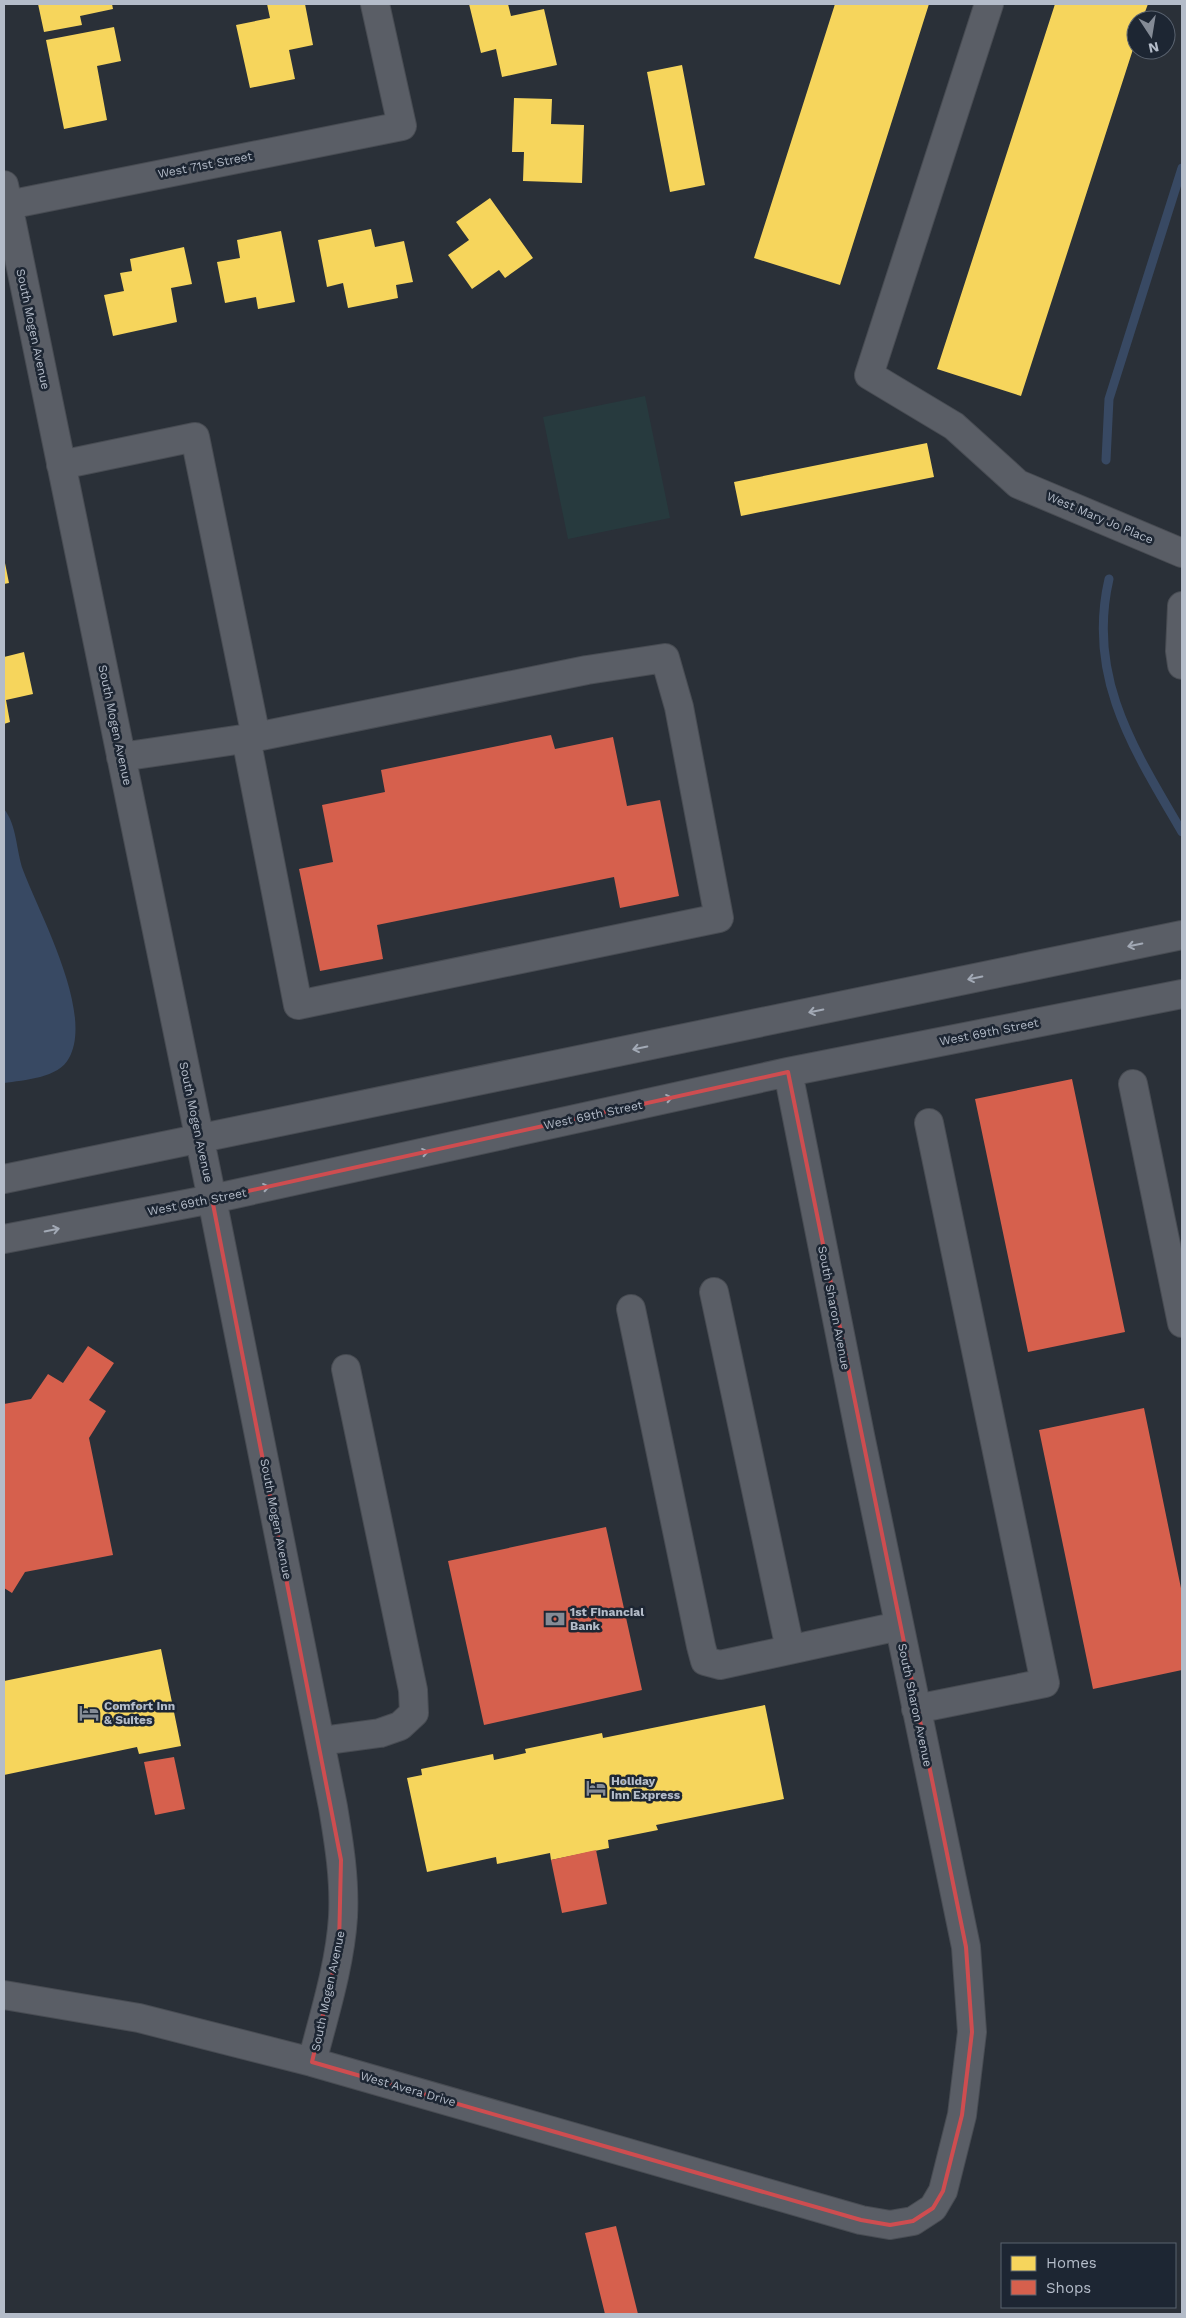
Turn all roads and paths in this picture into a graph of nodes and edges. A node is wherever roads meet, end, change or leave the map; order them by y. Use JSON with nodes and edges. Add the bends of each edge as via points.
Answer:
{"nodes":[{"id":1,"x":375,"y":4,"type":"edge"},
{"id":2,"x":989,"y":4,"type":"edge"},
{"id":3,"x":6,"y":195,"type":"edge"},
{"id":4,"x":61,"y":465,"type":"junction"},
{"id":5,"x":1182,"y":552,"type":"edge"},
{"id":6,"x":1182,"y":606,"type":"edge"},
{"id":7,"x":1182,"y":665,"type":"edge"},
{"id":8,"x":251,"y":738,"type":"junction"},
{"id":9,"x":121,"y":757,"type":"junction"},
{"id":10,"x":1182,"y":935,"type":"edge"},
{"id":11,"x":1182,"y":994,"type":"edge"},
{"id":12,"x":788,"y":1072,"type":"junction"},
{"id":13,"x":1133,"y":1084,"type":"dead end"},
{"id":14,"x":929,"y":1123,"type":"dead end"},
{"id":15,"x":199,"y":1139,"type":"junction"},
{"id":16,"x":4,"y":1179,"type":"edge"},
{"id":17,"x":212,"y":1199,"type":"junction"},
{"id":18,"x":4,"y":1239,"type":"edge"},
{"id":19,"x":714,"y":1292,"type":"dead end"},
{"id":20,"x":631,"y":1310,"type":"dead end"},
{"id":21,"x":1182,"y":1324,"type":"edge"},
{"id":22,"x":346,"y":1370,"type":"dead end"},
{"id":23,"x":899,"y":1626,"type":"junction"},
{"id":24,"x":790,"y":1649,"type":"junction"},
{"id":25,"x":916,"y":1709,"type":"junction"},
{"id":26,"x":321,"y":1741,"type":"junction"},
{"id":27,"x":4,"y":1995,"type":"edge"},
{"id":28,"x":312,"y":2062,"type":"junction"},
{"id":29,"x":808,"y":2204,"type":"joint"}],
"edges":[{"from":1,"to":3,"type":"street","name":"West 71st Street","via":[[402,126]]},
{"from":2,"to":5,"type":"street","name":"West Mary Jo Place","via":[[869,375],[954,426],[1018,484]]},
{"from":3,"to":4,"type":"street","name":"South Mogen Avenue"},
{"from":4,"to":8,"type":"street","via":[[195,437]]},
{"from":4,"to":9,"type":"street","name":"South Mogen Avenue"},
{"from":6,"to":7,"type":"street"},
{"from":8,"to":8,"type":"street","via":[[588,670],[665,658],[679,707],[719,918],[298,1005]]},
{"from":8,"to":9,"type":"street"},
{"from":9,"to":15,"type":"street","name":"South Mogen Avenue"},
{"from":10,"to":15,"type":"street","one_way":true},
{"from":11,"to":12,"type":"street","name":"West 69th Street"},
{"from":17,"to":12,"type":"street","name":"West 69th Street","one_way":true},
{"from":12,"to":23,"type":"street","name":"South Sharon Avenue"},
{"from":13,"to":21,"type":"street"},
{"from":14,"to":25,"type":"street","via":[[1045,1683]]},
{"from":15,"to":16,"type":"street"},
{"from":15,"to":17,"type":"street","name":"South Mogen Avenue"},
{"from":18,"to":17,"type":"street","name":"West 69th Street","one_way":true},
{"from":17,"to":26,"type":"street","name":"South Mogen Avenue"},
{"from":19,"to":24,"type":"street"},
{"from":20,"to":24,"type":"street","via":[[700,1646],[706,1661],[720,1665]]},
{"from":22,"to":26,"type":"street","via":[[412,1690],[414,1713],[400,1726]]},
{"from":23,"to":24,"type":"street"},
{"from":23,"to":25,"type":"street","name":"South Sharon Avenue"},
{"from":25,"to":29,"type":"street","name":"South Sharon Avenue","via":[[966,1947],[972,2032],[962,2115],[943,2191],[933,2208],[913,2221],[890,2225]]},
{"from":26,"to":28,"type":"street","name":"South Mogen Avenue","via":[[341,1860],[343,1916]]},
{"from":27,"to":28,"type":"street","name":"West Avera Drive","via":[[139,2018]]},
{"from":28,"to":29,"type":"street","name":"West Avera Drive"}]}
